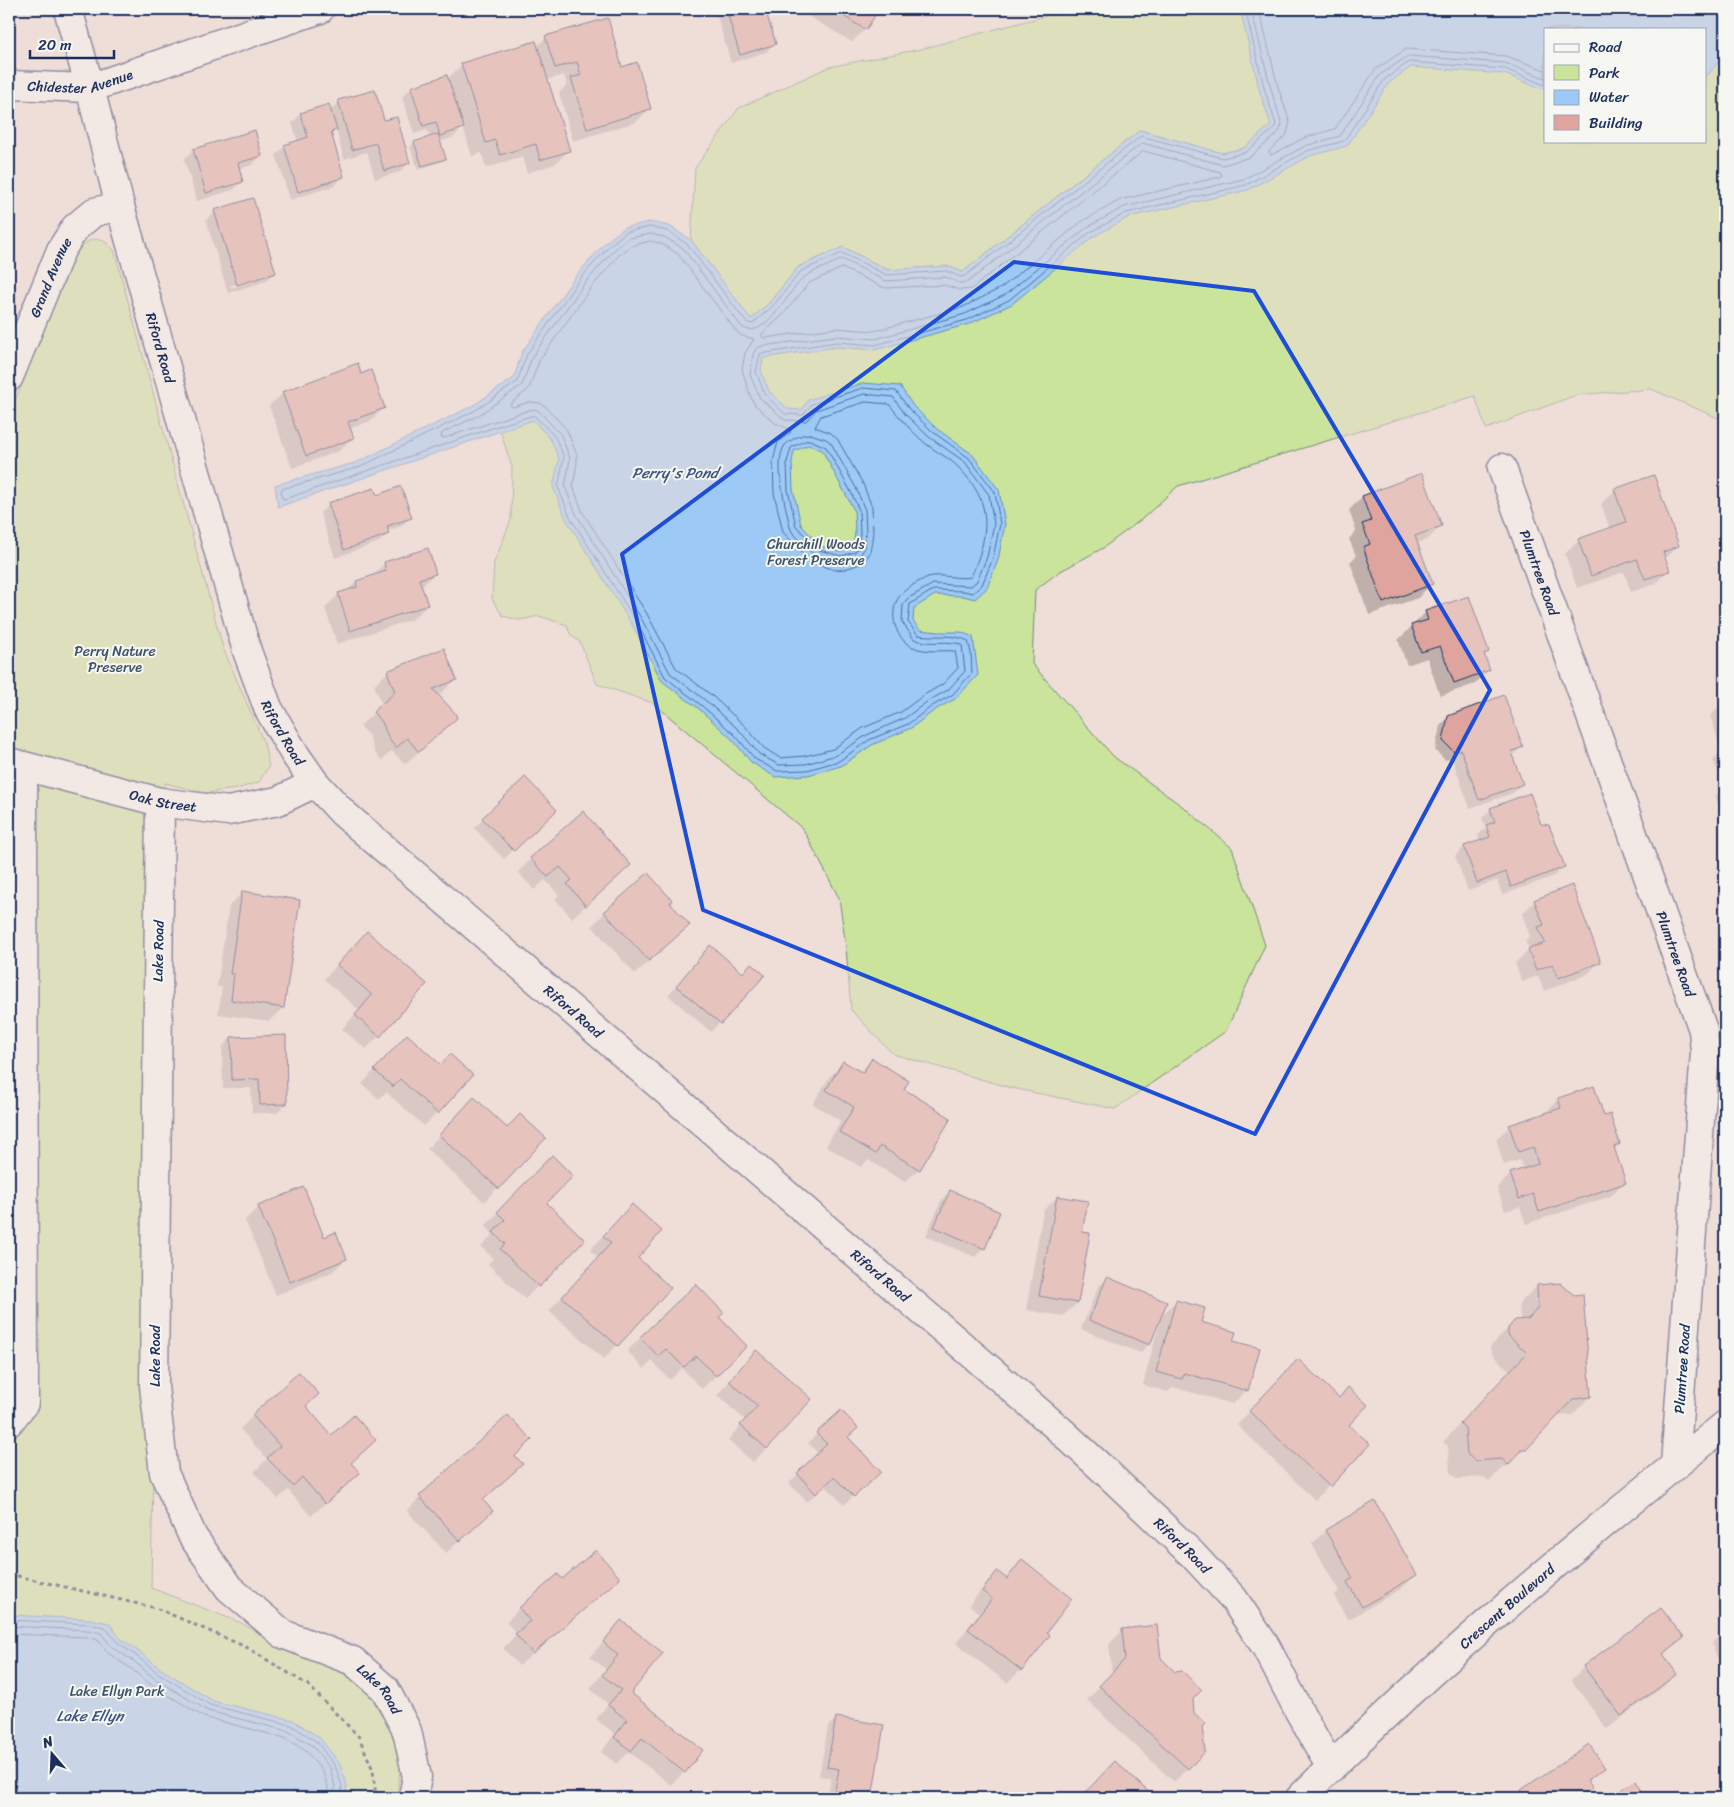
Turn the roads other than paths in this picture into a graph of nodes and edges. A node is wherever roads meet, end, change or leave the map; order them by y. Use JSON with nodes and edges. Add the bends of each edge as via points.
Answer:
{"nodes":[{"id":1,"x":68,"y":9,"type":"edge"},
{"id":2,"x":320,"y":9,"type":"edge"},
{"id":3,"x":9,"y":85,"type":"edge"},
{"id":4,"x":90,"y":88,"type":"junction"},
{"id":5,"x":120,"y":206,"type":"junction"},
{"id":6,"x":9,"y":377,"type":"edge"},
{"id":7,"x":1502,"y":468,"type":"dead end"},
{"id":8,"x":16,"y":764,"type":"edge"},
{"id":9,"x":315,"y":783,"type":"junction"},
{"id":10,"x":160,"y":802,"type":"junction"},
{"id":11,"x":16,"y":1412,"type":"edge"},
{"id":12,"x":1725,"y":1425,"type":"edge"},
{"id":13,"x":1675,"y":1465,"type":"junction"},
{"id":14,"x":1331,"y":1768,"type":"junction"},
{"id":15,"x":412,"y":1798,"type":"edge"},
{"id":16,"x":1300,"y":1798,"type":"edge"}],
"edges":[{"from":1,"to":4,"type":"street","name":"Riford Road"},
{"from":2,"to":4,"type":"street","name":"Chidester Avenue"},
{"from":3,"to":4,"type":"street","name":"Chidester Avenue"},
{"from":4,"to":5,"type":"street","name":"Riford Road"},
{"from":5,"to":6,"type":"street","name":"Grand Avenue","via":[[94,212],[75,228],[61,250]]},
{"from":5,"to":9,"type":"street","name":"Riford Road","via":[[247,651],[268,708]]},
{"from":7,"to":13,"type":"street","name":"Plumtree Road","via":[[1703,1030],[1705,1052]]},
{"from":8,"to":10,"type":"street","name":"Oak Street"},
{"from":8,"to":11,"type":"street"},
{"from":9,"to":10,"type":"street","name":"Oak Street","via":[[278,802],[228,811]]},
{"from":9,"to":14,"type":"street","name":"Riford Road","via":[[343,814],[1059,1430],[1192,1554],[1233,1598],[1266,1647]]},
{"from":10,"to":15,"type":"street","name":"Lake Road","via":[[154,1386],[164,1473],[193,1537],[229,1588],[283,1634],[353,1661],[385,1689],[408,1731],[417,1777]]},
{"from":12,"to":13,"type":"street","name":"Crescent Boulevard"},
{"from":13,"to":14,"type":"street","name":"Crescent Boulevard","via":[[1496,1614]]},
{"from":14,"to":16,"type":"street","name":"Crescent Boulevard"}]}
